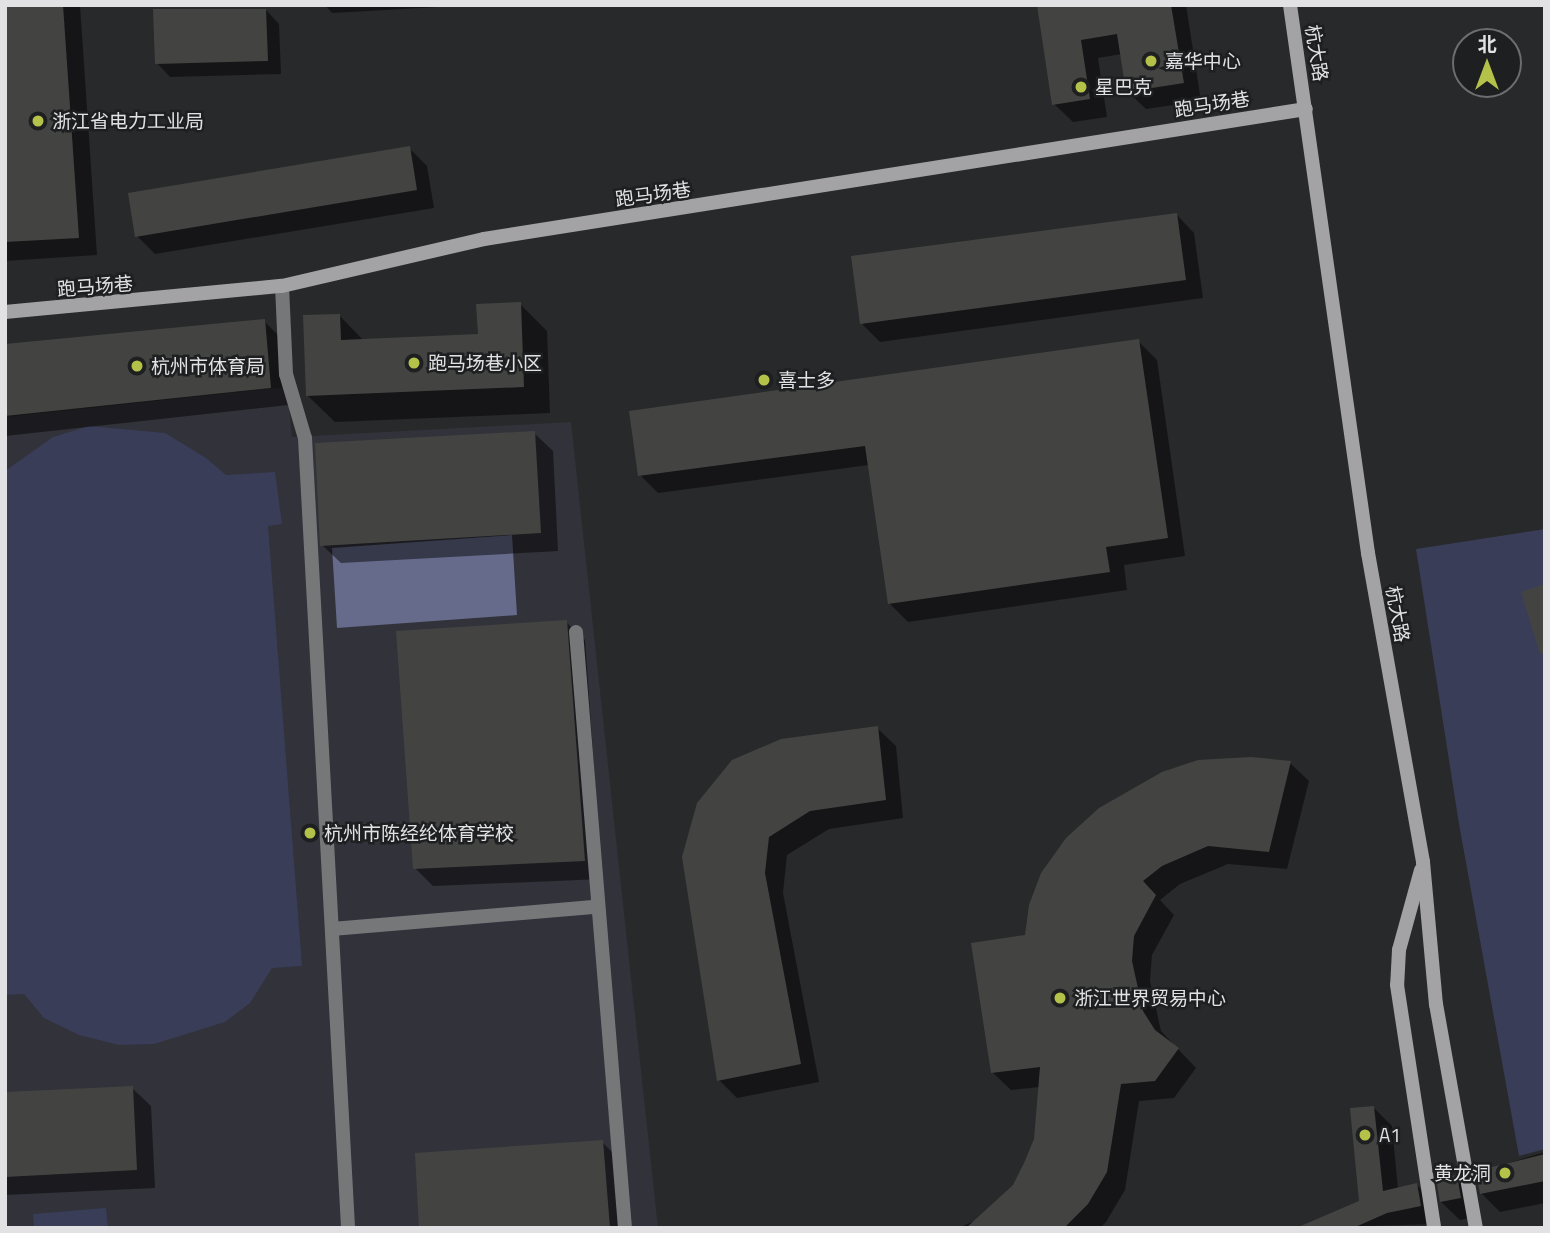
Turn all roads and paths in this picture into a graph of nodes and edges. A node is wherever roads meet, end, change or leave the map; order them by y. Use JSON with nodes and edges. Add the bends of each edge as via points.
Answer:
{"nodes":[{"id":1,"x":1290,"y":5,"type":"edge"},
{"id":2,"x":1306,"y":109,"type":"junction"},
{"id":3,"x":282,"y":286,"type":"junction"},
{"id":4,"x":5,"y":312,"type":"edge"},
{"id":5,"x":576,"y":632,"type":"dead end"},
{"id":6,"x":1423,"y":862,"type":"junction"},
{"id":7,"x":596,"y":907,"type":"junction"},
{"id":8,"x":332,"y":929,"type":"junction"},
{"id":9,"x":348,"y":1228,"type":"edge"},
{"id":10,"x":625,"y":1228,"type":"edge"},
{"id":11,"x":1434,"y":1228,"type":"edge"},
{"id":12,"x":1476,"y":1228,"type":"edge"}],
"edges":[{"from":1,"to":2,"type":"main road","name":"杭大路"},
{"from":2,"to":3,"type":"main road","name":"跑马场巷","via":[[484,239]]},
{"from":2,"to":6,"type":"main road","name":"杭大路","via":[[1370,564]]},
{"from":3,"to":4,"type":"main road","name":"跑马场巷"},
{"from":3,"to":8,"type":"street","via":[[286,374],[305,438]]},
{"from":5,"to":7,"type":"street"},
{"from":6,"to":11,"type":"main road","via":[[1399,950],[1396,985]]},
{"from":6,"to":12,"type":"main road","name":"杭大路","via":[[1436,1004]]},
{"from":7,"to":8,"type":"street"},
{"from":7,"to":10,"type":"street"},
{"from":8,"to":9,"type":"street"}]}
